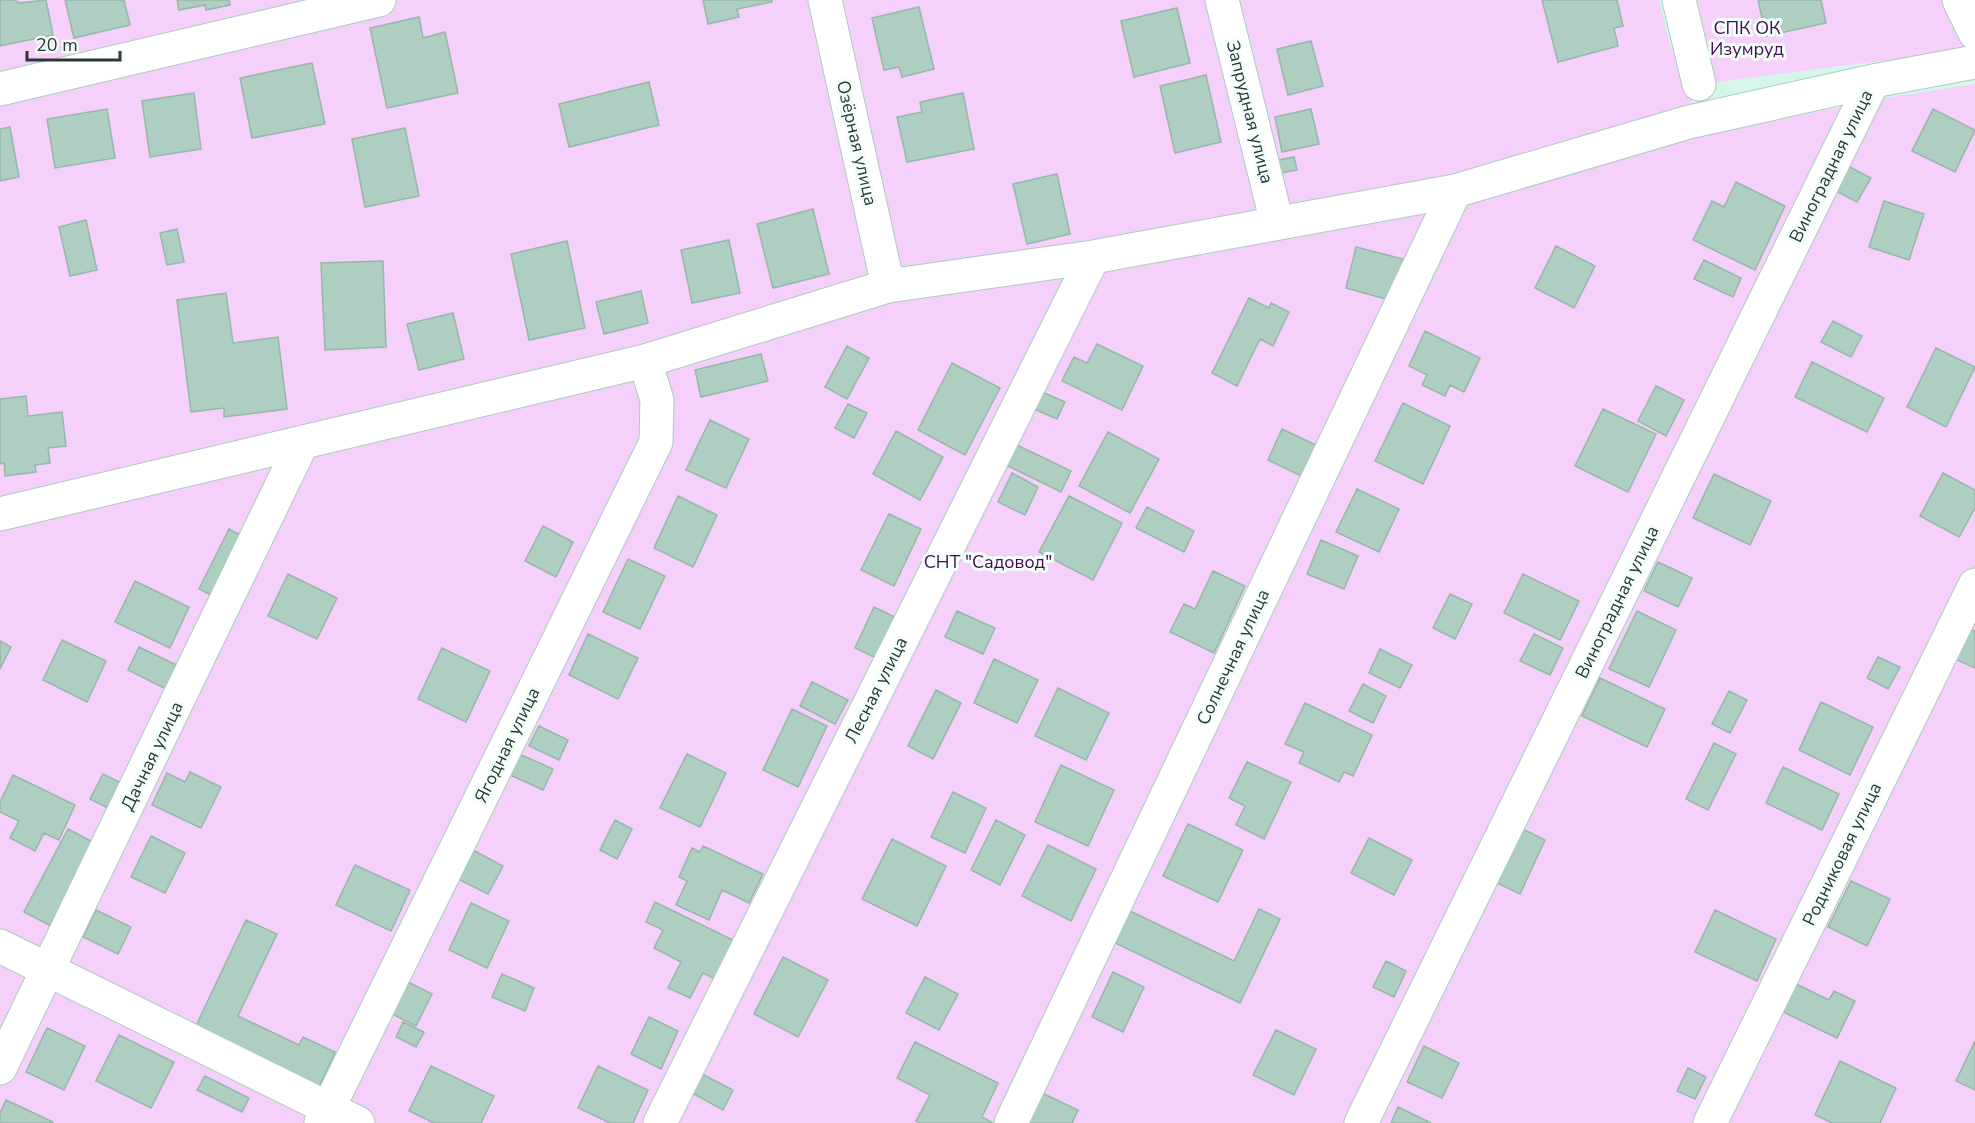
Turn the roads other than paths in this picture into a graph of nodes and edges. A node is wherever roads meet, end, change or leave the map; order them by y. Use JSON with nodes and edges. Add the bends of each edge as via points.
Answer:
{"nodes":[{"id":1,"x":379,"y":0,"type":"edge"},
{"id":2,"x":825,"y":0,"type":"edge"},
{"id":3,"x":1222,"y":0,"type":"edge"},
{"id":4,"x":1678,"y":0,"type":"edge"},
{"id":5,"x":1959,"y":0,"type":"edge"},
{"id":6,"x":1975,"y":33,"type":"edge"},
{"id":7,"x":1975,"y":62,"type":"edge"},
{"id":8,"x":1873,"y":81,"type":"junction"},
{"id":9,"x":1699,"y":84,"type":"dead end"},
{"id":10,"x":0,"y":89,"type":"edge"},
{"id":11,"x":1455,"y":191,"type":"junction"},
{"id":12,"x":1277,"y":223,"type":"junction"},
{"id":13,"x":1093,"y":257,"type":"junction"},
{"id":14,"x":888,"y":286,"type":"junction"},
{"id":15,"x":645,"y":361,"type":"junction"},
{"id":16,"x":302,"y":443,"type":"junction"},
{"id":17,"x":0,"y":514,"type":"edge"},
{"id":18,"x":1975,"y":585,"type":"edge"},
{"id":19,"x":0,"y":945,"type":"edge"},
{"id":20,"x":48,"y":970,"type":"junction"},
{"id":21,"x":0,"y":1068,"type":"edge"},
{"id":22,"x":325,"y":1115,"type":"edge"},
{"id":23,"x":358,"y":1123,"type":"edge"},
{"id":24,"x":660,"y":1123,"type":"edge"},
{"id":25,"x":1011,"y":1123,"type":"edge"},
{"id":26,"x":1361,"y":1123,"type":"edge"},
{"id":27,"x":1710,"y":1123,"type":"edge"}],
"edges":[{"from":1,"to":10,"type":"street"},
{"from":2,"to":14,"type":"street","name":"Озёрная улица"},
{"from":3,"to":12,"type":"street","name":"Запрудная улица"},
{"from":4,"to":9,"type":"street"},
{"from":5,"to":6,"type":"street"},
{"from":7,"to":8,"type":"street"},
{"from":8,"to":11,"type":"street","via":[[1689,122]]},
{"from":8,"to":26,"type":"street","name":"Виноградная улица"},
{"from":11,"to":12,"type":"street"},
{"from":11,"to":25,"type":"street","name":"Солнечная улица"},
{"from":12,"to":13,"type":"street"},
{"from":13,"to":14,"type":"street"},
{"from":13,"to":24,"type":"street","name":"Лесная улица"},
{"from":14,"to":15,"type":"street"},
{"from":15,"to":16,"type":"street"},
{"from":15,"to":22,"type":"street","name":"Ягодная улица","via":[[657,400],[656,442]]},
{"from":16,"to":17,"type":"street"},
{"from":16,"to":20,"type":"street","name":"Дачная улица"},
{"from":18,"to":27,"type":"street","name":"Родниковая улица"},
{"from":19,"to":20,"type":"street"},
{"from":20,"to":21,"type":"street","name":"Дачная улица"},
{"from":20,"to":22,"type":"street"},
{"from":22,"to":23,"type":"street"}]}
